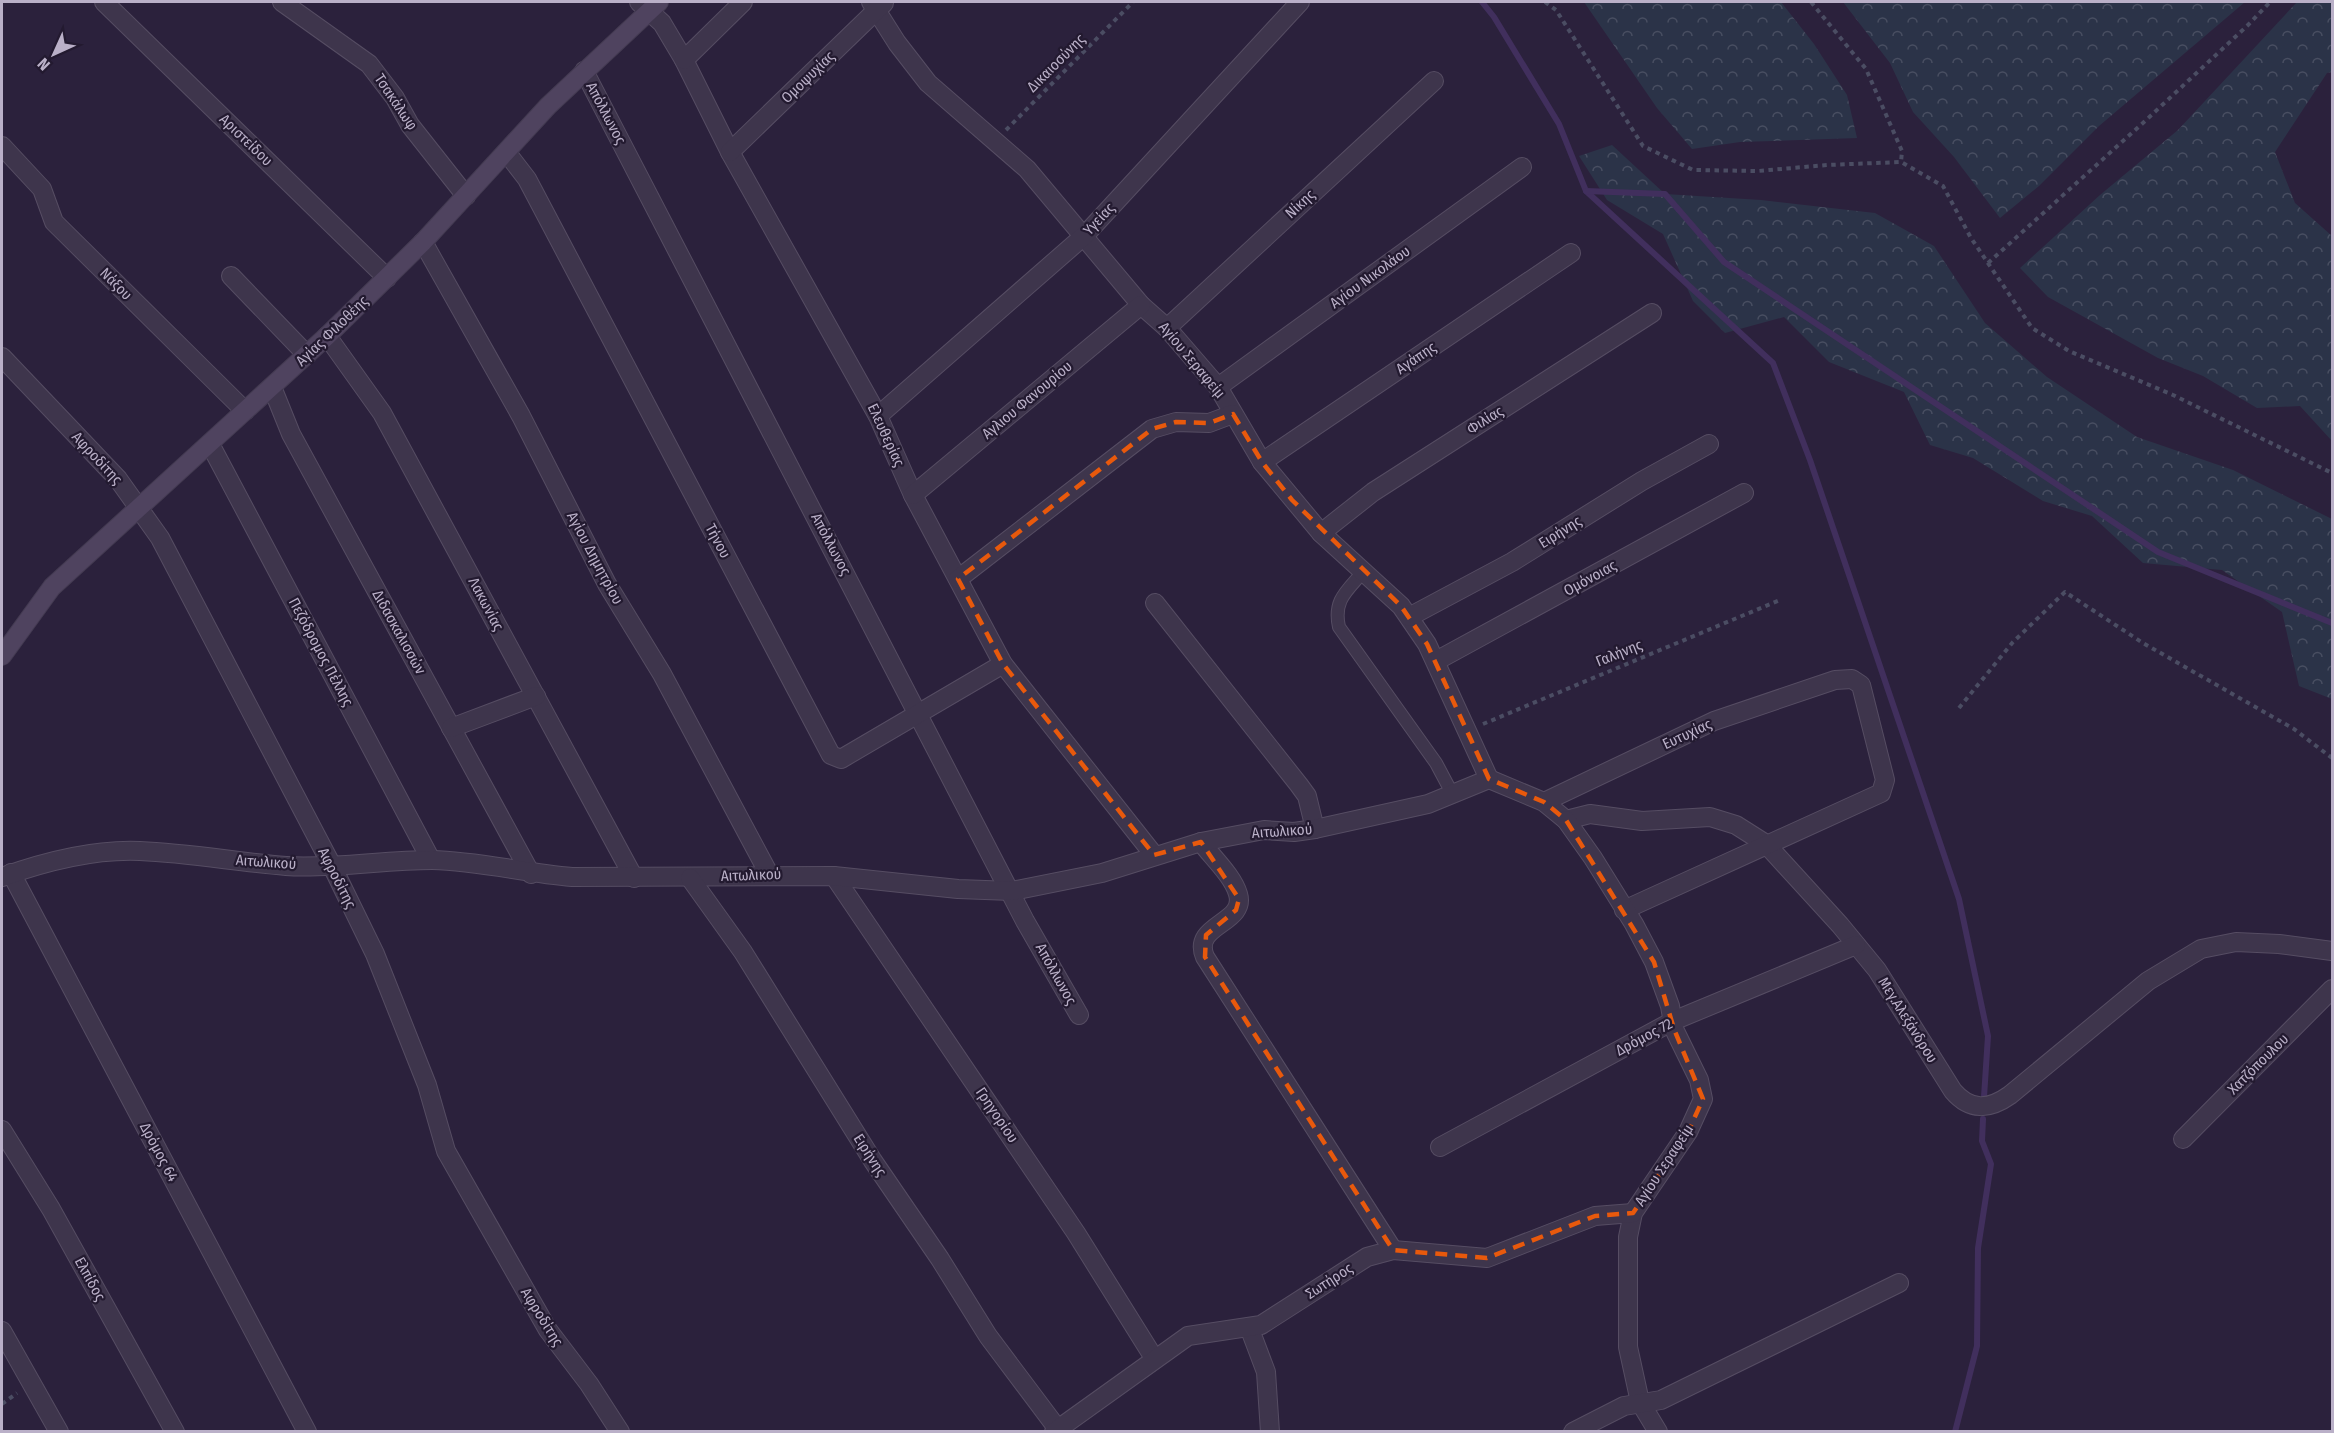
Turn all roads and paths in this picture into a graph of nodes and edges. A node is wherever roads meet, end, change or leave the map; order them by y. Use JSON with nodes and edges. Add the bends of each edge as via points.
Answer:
{"nodes":[{"id":1,"x":104,"y":2,"type":"edge"},
{"id":2,"x":282,"y":2,"type":"edge"},
{"id":3,"x":743,"y":2,"type":"edge"},
{"id":4,"x":1133,"y":2,"type":"edge"},
{"id":5,"x":1300,"y":2,"type":"edge"},
{"id":6,"x":1545,"y":2,"type":"edge"},
{"id":7,"x":1811,"y":2,"type":"edge"},
{"id":8,"x":2270,"y":2,"type":"edge"},
{"id":9,"x":878,"y":4,"type":"edge"},
{"id":10,"x":649,"y":5,"type":"edge"},
{"id":11,"x":684,"y":60,"type":"junction"},
{"id":12,"x":584,"y":71,"type":"junction"},
{"id":13,"x":1434,"y":81,"type":"dead end"},
{"id":14,"x":995,"y":141,"type":"junction"},
{"id":15,"x":2,"y":146,"type":"edge"},
{"id":16,"x":730,"y":152,"type":"junction"},
{"id":17,"x":507,"y":153,"type":"junction"},
{"id":18,"x":1900,"y":162,"type":"junction"},
{"id":19,"x":1522,"y":167,"type":"dead end"},
{"id":20,"x":466,"y":196,"type":"junction"},
{"id":21,"x":1084,"y":235,"type":"junction"},
{"id":22,"x":423,"y":242,"type":"junction"},
{"id":23,"x":1571,"y":253,"type":"dead end"},
{"id":24,"x":1988,"y":262,"type":"junction"},
{"id":25,"x":231,"y":276,"type":"dead end"},
{"id":26,"x":387,"y":278,"type":"junction"},
{"id":27,"x":1141,"y":304,"type":"junction"},
{"id":28,"x":1652,"y":313,"type":"dead end"},
{"id":29,"x":1167,"y":328,"type":"junction"},
{"id":30,"x":327,"y":336,"type":"junction"},
{"id":31,"x":307,"y":355,"type":"junction"},
{"id":32,"x":2,"y":357,"type":"edge"},
{"id":33,"x":272,"y":387,"type":"junction"},
{"id":34,"x":1218,"y":387,"type":"junction"},
{"id":35,"x":245,"y":411,"type":"junction"},
{"id":36,"x":1233,"y":414,"type":"junction"},
{"id":37,"x":878,"y":416,"type":"junction"},
{"id":38,"x":210,"y":444,"type":"junction"},
{"id":39,"x":1709,"y":444,"type":"dead end"},
{"id":40,"x":1262,"y":462,"type":"junction"},
{"id":41,"x":2332,"y":473,"type":"edge"},
{"id":42,"x":1744,"y":494,"type":"dead end"},
{"id":43,"x":913,"y":495,"type":"junction"},
{"id":44,"x":140,"y":508,"type":"junction"},
{"id":45,"x":1321,"y":533,"type":"junction"},
{"id":46,"x":1364,"y":572,"type":"junction"},
{"id":47,"x":958,"y":579,"type":"junction"},
{"id":48,"x":1780,"y":600,"type":"dead end"},
{"id":49,"x":1155,"y":603,"type":"dead end"},
{"id":50,"x":1409,"y":617,"type":"junction"},
{"id":51,"x":2,"y":656,"type":"edge"},
{"id":52,"x":1436,"y":661,"type":"junction"},
{"id":53,"x":1003,"y":664,"type":"junction"},
{"id":54,"x":536,"y":696,"type":"junction"},
{"id":55,"x":1959,"y":708,"type":"dead end"},
{"id":56,"x":920,"y":715,"type":"junction"},
{"id":57,"x":451,"y":728,"type":"junction"},
{"id":58,"x":1468,"y":731,"type":"junction"},
{"id":59,"x":2332,"y":758,"type":"edge"},
{"id":60,"x":1489,"y":780,"type":"junction"},
{"id":61,"x":1453,"y":795,"type":"junction"},
{"id":62,"x":1544,"y":802,"type":"junction"},
{"id":63,"x":1566,"y":820,"type":"junction"},
{"id":64,"x":1315,"y":829,"type":"junction"},
{"id":65,"x":1201,"y":842,"type":"junction"},
{"id":66,"x":1766,"y":844,"type":"junction"},
{"id":67,"x":1154,"y":855,"type":"junction"},
{"id":68,"x":431,"y":860,"type":"junction"},
{"id":69,"x":331,"y":864,"type":"junction"},
{"id":70,"x":531,"y":874,"type":"junction"},
{"id":71,"x":769,"y":874,"type":"junction"},
{"id":72,"x":6,"y":875,"type":"edge"},
{"id":73,"x":834,"y":876,"type":"junction"},
{"id":74,"x":634,"y":878,"type":"junction"},
{"id":75,"x":690,"y":878,"type":"junction"},
{"id":76,"x":1012,"y":891,"type":"junction"},
{"id":77,"x":1624,"y":910,"type":"junction"},
{"id":78,"x":1856,"y":945,"type":"junction"},
{"id":79,"x":2332,"y":951,"type":"edge"},
{"id":80,"x":2332,"y":989,"type":"edge"},
{"id":81,"x":1079,"y":1015,"type":"dead end"},
{"id":82,"x":1672,"y":1021,"type":"junction"},
{"id":83,"x":2,"y":1130,"type":"edge"},
{"id":84,"x":2183,"y":1139,"type":"dead end"},
{"id":85,"x":1440,"y":1147,"type":"dead end"},
{"id":86,"x":1633,"y":1213,"type":"junction"},
{"id":87,"x":1393,"y":1250,"type":"junction"},
{"id":88,"x":1899,"y":1283,"type":"dead end"},
{"id":89,"x":1249,"y":1327,"type":"junction"},
{"id":90,"x":2,"y":1331,"type":"edge"},
{"id":91,"x":1154,"y":1358,"type":"junction"},
{"id":92,"x":1647,"y":1402,"type":"junction"},
{"id":93,"x":1056,"y":1430,"type":"edge"},
{"id":94,"x":59,"y":1431,"type":"edge"},
{"id":95,"x":175,"y":1431,"type":"edge"},
{"id":96,"x":307,"y":1431,"type":"edge"},
{"id":97,"x":620,"y":1431,"type":"edge"},
{"id":98,"x":1270,"y":1431,"type":"edge"},
{"id":99,"x":1573,"y":1431,"type":"edge"},
{"id":100,"x":1658,"y":1431,"type":"edge"}],
"edges":[{"from":1,"to":26,"type":"street","name":"Αριστείδου"},
{"from":2,"to":20,"type":"street","name":"Τσακάλωφ","via":[[369,64],[410,125]]},
{"from":3,"to":11,"type":"street"},
{"from":4,"to":14,"type":"path","name":"Δικαιοσύνης"},
{"from":5,"to":21,"type":"street","name":"Υγείας"},
{"from":6,"to":18,"type":"path","via":[[1556,10],[1643,146],[1693,170],[1758,171]]},
{"from":7,"to":18,"type":"path","via":[[1866,69],[1902,151]]},
{"from":8,"to":24,"type":"path"},
{"from":9,"to":14,"type":"street","name":"Αγίου Σεραφείμ","via":[[897,43],[928,83]]},
{"from":9,"to":16,"type":"street","name":"Ομοψυχίας"},
{"from":10,"to":11,"type":"street","name":"Ελευθερίας"},
{"from":10,"to":12,"type":"street","name":"Αγίας Φιλοθέης"},
{"from":11,"to":16,"type":"street","name":"Ελευθερίας"},
{"from":12,"to":17,"type":"street","name":"Αγίας Φιλοθέης"},
{"from":12,"to":56,"type":"street","name":"Απόλλωνος"},
{"from":13,"to":29,"type":"street","name":"Νίκης"},
{"from":14,"to":21,"type":"street","name":"Αγίου Σεραφείμ","via":[[1027,169]]},
{"from":15,"to":35,"type":"street","name":"Νάξου","via":[[42,189],[54,222]]},
{"from":16,"to":37,"type":"street","name":"Ελευθερίας"},
{"from":17,"to":20,"type":"street","name":"Αγίας Φιλοθέης"},
{"from":17,"to":56,"type":"street","name":"Τήνου","via":[[527,179],[831,755],[841,759]]},
{"from":18,"to":24,"type":"path","via":[[1943,186]]},
{"from":19,"to":34,"type":"street","name":"Αγίου Νικολάου"},
{"from":20,"to":22,"type":"street","name":"Αγίας Φιλοθέης"},
{"from":21,"to":27,"type":"street","name":"Αγίου Σεραφείμ"},
{"from":21,"to":37,"type":"street","name":"Υγείας"},
{"from":22,"to":26,"type":"street","name":"Αγίας Φιλοθέης"},
{"from":22,"to":71,"type":"street","name":"Αγίου Δημητρίου"},
{"from":23,"to":40,"type":"street","name":"Αγάπης"},
{"from":24,"to":41,"type":"path","via":[[2032,328],[2069,351],[2174,395]]},
{"from":25,"to":31,"type":"street"},
{"from":26,"to":30,"type":"street","name":"Αγίας Φιλοθέης"},
{"from":27,"to":29,"type":"street","name":"Αγίου Σεραφείμ"},
{"from":27,"to":43,"type":"street","name":"Αγλιου Φανουρίου"},
{"from":28,"to":45,"type":"street","name":"Φιλίας","via":[[1373,492]]},
{"from":29,"to":34,"type":"street","name":"Αγίου Σεραφείμ"},
{"from":30,"to":31,"type":"street","name":"Αγίας Φιλοθέης"},
{"from":30,"to":54,"type":"street","name":"Λακωνίας","via":[[382,413]]},
{"from":31,"to":33,"type":"street","name":"Αγίας Φιλοθέης"},
{"from":32,"to":44,"type":"street","name":"Αφροδίτης","via":[[118,479]]},
{"from":33,"to":35,"type":"street","name":"Αγίας Φιλοθέης"},
{"from":33,"to":57,"type":"street","name":"Διδασκαλισσών","via":[[291,434]]},
{"from":34,"to":36,"type":"street","name":"Αγίου Σεραφείμ"},
{"from":35,"to":38,"type":"street","name":"Αγίας Φιλοθέης"},
{"from":36,"to":40,"type":"street","name":"Αγίου Σεραφείμ"},
{"from":36,"to":47,"type":"street","via":[[1209,423],[1176,422],[1152,429]]},
{"from":37,"to":43,"type":"street","name":"Ελευθερίας"},
{"from":38,"to":44,"type":"street","name":"Αγίας Φιλοθέης"},
{"from":38,"to":68,"type":"street","name":"Πεζόδρομος Πέλλης"},
{"from":39,"to":50,"type":"street","name":"Ειρήνης","via":[[1512,562]]},
{"from":40,"to":45,"type":"street","name":"Αγίου Σεραφείμ"},
{"from":42,"to":52,"type":"street","name":"Ομόνοιας"},
{"from":43,"to":47,"type":"street","name":"Ελευθερίας"},
{"from":44,"to":51,"type":"street","name":"Αγίας Φιλοθέης","via":[[52,586]]},
{"from":44,"to":69,"type":"street","name":"Αφροδίτης","via":[[160,538]]},
{"from":45,"to":46,"type":"street","name":"Αγίου Σεραφείμ"},
{"from":46,"to":50,"type":"street","name":"Αγίου Σεραφείμ"},
{"from":46,"to":61,"type":"lane","via":[[1336,609],[1339,627],[1436,763]]},
{"from":47,"to":53,"type":"street","name":"Ελευθερίας"},
{"from":48,"to":58,"type":"path","name":"Γαλήνης"},
{"from":49,"to":64,"type":"street","via":[[1307,796]]},
{"from":50,"to":52,"type":"street","name":"Αγίου Σεραφείμ"},
{"from":52,"to":58,"type":"street","name":"Αγίου Σεραφείμ"},
{"from":53,"to":56,"type":"street","name":"Τήνου"},
{"from":53,"to":67,"type":"street","name":"Ελευθερίας"},
{"from":54,"to":57,"type":"street"},
{"from":54,"to":74,"type":"street","name":"Λακωνίας"},
{"from":55,"to":59,"type":"path","via":[[2013,642],[2065,592],[2143,643],[2294,729]]},
{"from":56,"to":76,"type":"street","name":"Απόλλωνος"},
{"from":57,"to":70,"type":"street","name":"Διδασκαλισσών"},
{"from":58,"to":60,"type":"street","name":"Αγίου Σεραφείμ"},
{"from":60,"to":61,"type":"street","name":"Αιτωλικού"},
{"from":60,"to":62,"type":"street"},
{"from":61,"to":64,"type":"street","name":"Αιτωλικού"},
{"from":62,"to":63,"type":"street"},
{"from":62,"to":66,"type":"street","name":"Ευτυχίας","via":[[1714,721],[1835,680],[1852,679],[1863,689],[1884,789],[1877,796]]},
{"from":63,"to":66,"type":"street","name":"Μεγ.Αλεξάνδρου","via":[[1590,814],[1642,821],[1710,817],[1736,825]]},
{"from":63,"to":77,"type":"street","name":"Αγίου Σεραφείμ"},
{"from":64,"to":65,"type":"street","name":"Αιτωλικού","via":[[1264,830]]},
{"from":65,"to":67,"type":"street","name":"Αιτωλικού"},
{"from":65,"to":87,"type":"street","via":[[1235,887],[1239,899],[1236,910],[1206,935],[1202,946],[1205,957]]},
{"from":66,"to":77,"type":"street"},
{"from":66,"to":78,"type":"street","name":"Μεγ.Αλεξάνδρου"},
{"from":67,"to":76,"type":"street","name":"Αιτωλικού","via":[[1093,875]]},
{"from":68,"to":69,"type":"street","name":"Αιτωλικού"},
{"from":68,"to":70,"type":"street","name":"Αιτωλικού","via":[[460,861]]},
{"from":69,"to":72,"type":"street","name":"Αιτωλικού","via":[[288,866],[138,851],[102,853]]},
{"from":69,"to":97,"type":"street","name":"Αφροδίτης","via":[[379,965],[427,1085],[446,1151],[548,1330]]},
{"from":70,"to":74,"type":"street","name":"Αιτωλικού"},
{"from":71,"to":73,"type":"street","name":"Αιτωλικού"},
{"from":71,"to":75,"type":"street","name":"Αιτωλικού"},
{"from":72,"to":96,"type":"street","name":"Δρόμος 64"},
{"from":73,"to":76,"type":"street","name":"Αιτωλικού","via":[[958,890]]},
{"from":73,"to":91,"type":"street","name":"Γρηγορίου","via":[[1069,1223]]},
{"from":74,"to":75,"type":"street","name":"Αιτωλικού"},
{"from":75,"to":93,"type":"street","name":"Ειρήνης","via":[[749,962],[988,1336]]},
{"from":76,"to":81,"type":"street","name":"Απόλλωνος"},
{"from":77,"to":82,"type":"street","name":"Αγίου Σεραφείμ","via":[[1654,962]]},
{"from":78,"to":79,"type":"street","name":"Μεγ.Αλεξάνδρου","via":[[1953,1091],[1967,1104],[1984,1107],[2010,1095],[2148,981],[2201,949],[2236,942]]},
{"from":78,"to":82,"type":"street","name":"Δρόμος 72"},
{"from":80,"to":84,"type":"street","name":"Χατζόπουλου"},
{"from":82,"to":85,"type":"street","name":"Δρόμος 72"},
{"from":82,"to":86,"type":"street","name":"Αγίου Σεραφείμ","via":[[1699,1080],[1703,1099],[1688,1132]]},
{"from":83,"to":95,"type":"street","name":"Ελπίδος","via":[[51,1209]]},
{"from":86,"to":87,"type":"street","name":"Σωτήρος","via":[[1595,1216],[1487,1257]]},
{"from":86,"to":92,"type":"street","name":"Αγίου Σεραφείμ","via":[[1628,1238],[1628,1347]]},
{"from":87,"to":89,"type":"street","name":"Σωτήρος","via":[[1367,1257],[1261,1325]]},
{"from":88,"to":92,"type":"street"},
{"from":89,"to":91,"type":"street","name":"Σωτήρος","via":[[1188,1336]]},
{"from":89,"to":98,"type":"street","via":[[1266,1372]]},
{"from":90,"to":94,"type":"street"},
{"from":91,"to":93,"type":"street","name":"Σωτήρος"},
{"from":92,"to":99,"type":"street","via":[[1614,1409]]},
{"from":92,"to":100,"type":"street","name":"Αγίου Σεραφείμ"}]}
